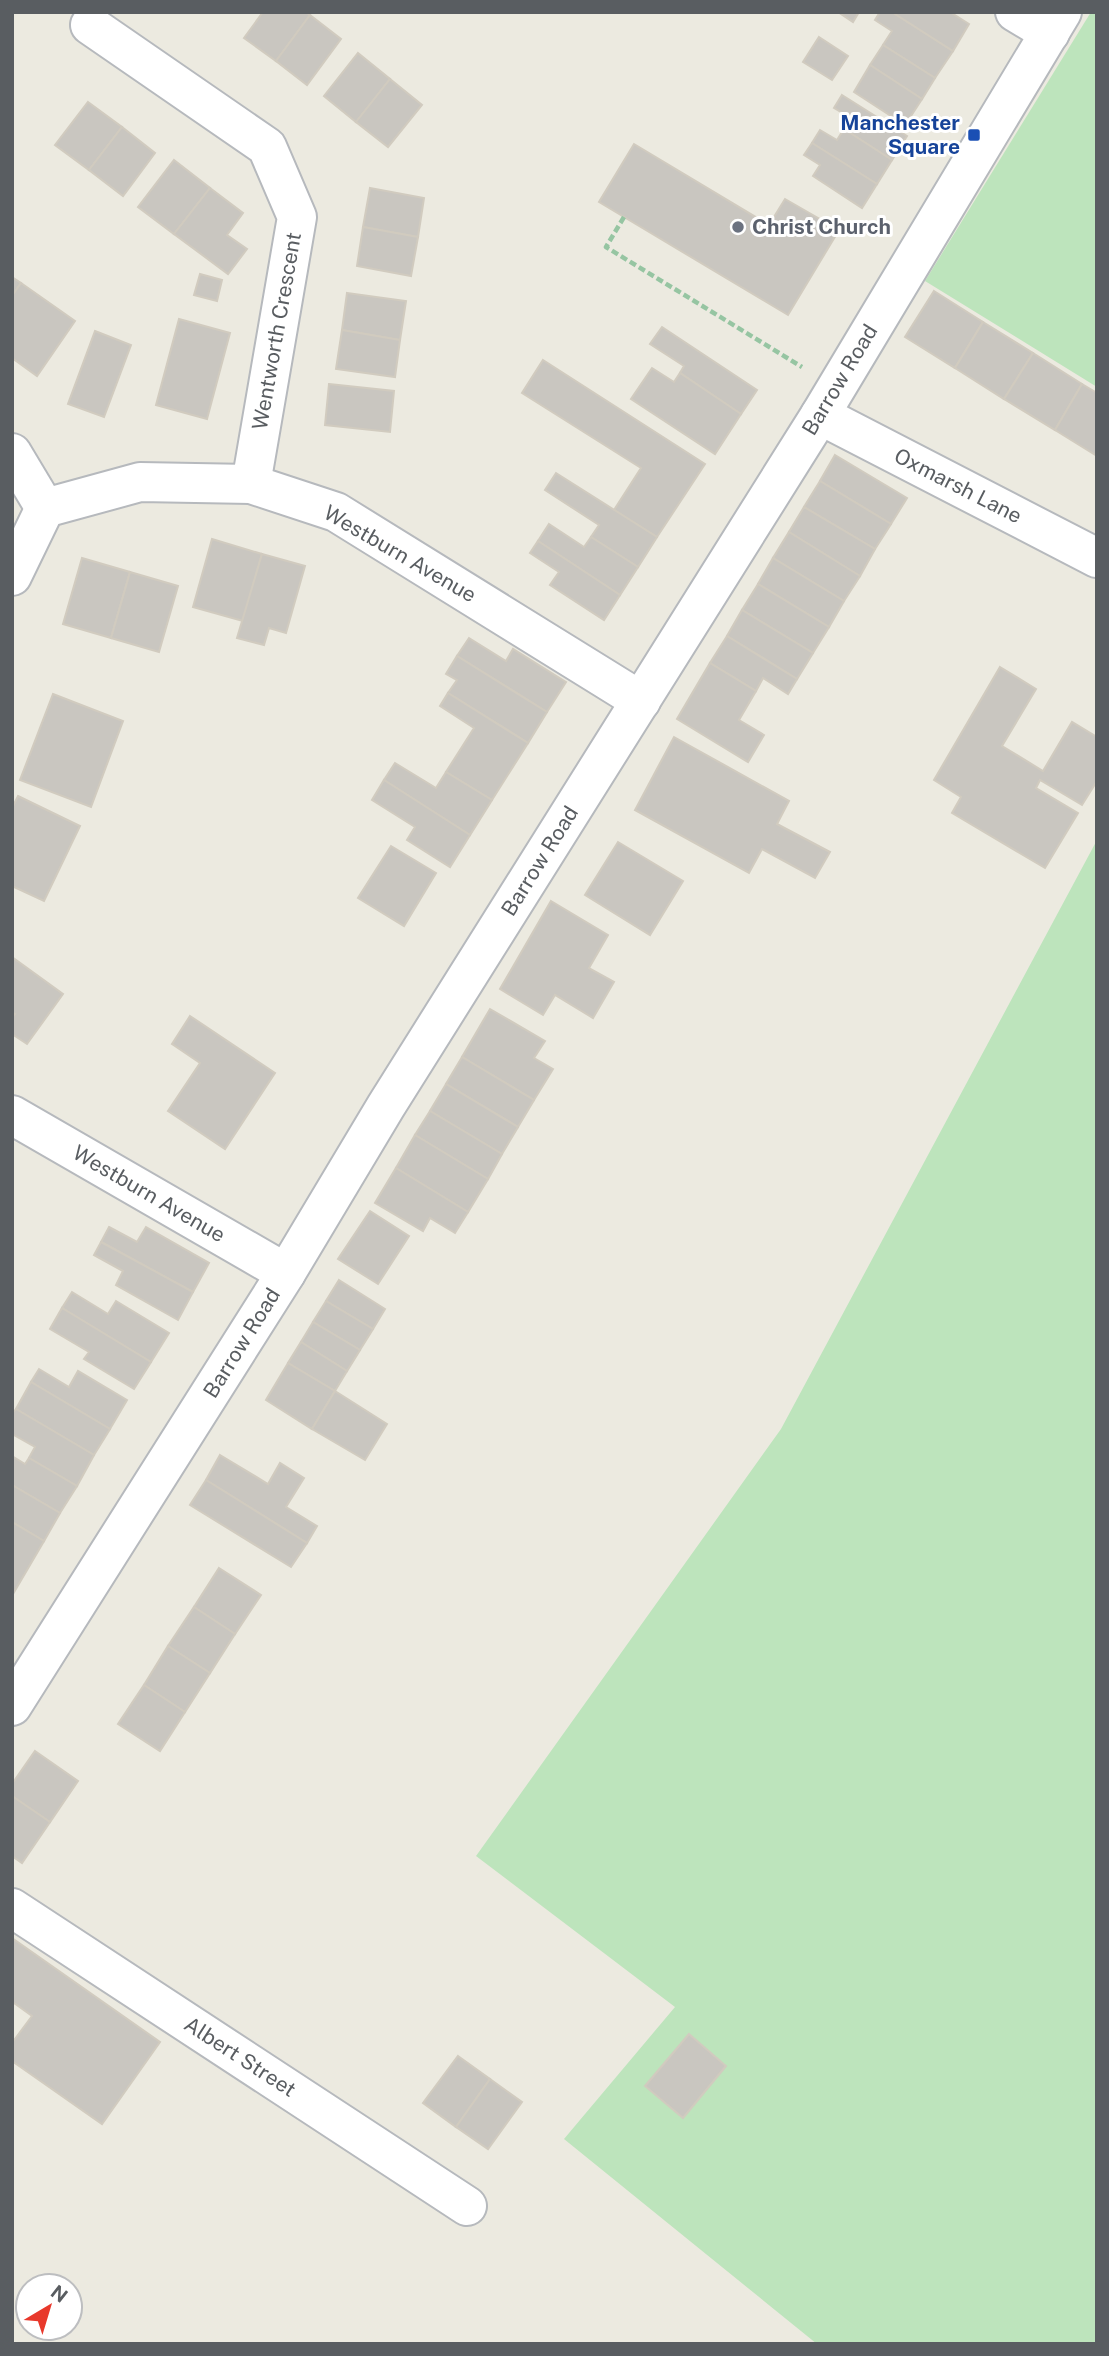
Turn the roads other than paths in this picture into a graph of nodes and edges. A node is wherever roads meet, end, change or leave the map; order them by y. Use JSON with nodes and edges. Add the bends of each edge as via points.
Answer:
{"nodes":[{"id":1,"x":1015,"y":12,"type":"edge"},
{"id":2,"x":1056,"y":23,"type":"edge"},
{"id":3,"x":90,"y":25,"type":"dead end"},
{"id":4,"x":828,"y":401,"type":"junction"},
{"id":5,"x":12,"y":453,"type":"edge"},
{"id":6,"x":251,"y":484,"type":"junction"},
{"id":7,"x":45,"y":508,"type":"junction"},
{"id":8,"x":1097,"y":558,"type":"edge"},
{"id":9,"x":12,"y":576,"type":"edge"},
{"id":10,"x":641,"y":701,"type":"junction"},
{"id":11,"x":12,"y":1115,"type":"edge"},
{"id":12,"x":286,"y":1273,"type":"junction"},
{"id":13,"x":12,"y":1706,"type":"edge"},
{"id":14,"x":12,"y":1908,"type":"edge"},
{"id":15,"x":467,"y":2206,"type":"dead end"}],
"edges":[{"from":1,"to":2,"type":"street"},
{"from":2,"to":4,"type":"street","name":"Barrow Road"},
{"from":3,"to":6,"type":"street","name":"Wentworth Crescent","via":[[267,146],[297,217]]},
{"from":4,"to":8,"type":"street","name":"Oxmarsh Lane"},
{"from":4,"to":10,"type":"street","name":"Barrow Road"},
{"from":5,"to":7,"type":"street"},
{"from":6,"to":7,"type":"street","name":"Westburn Avenue","via":[[140,482]]},
{"from":6,"to":10,"type":"street","name":"Westburn Avenue","via":[[336,512]]},
{"from":7,"to":9,"type":"street"},
{"from":10,"to":12,"type":"street","name":"Barrow Road"},
{"from":11,"to":12,"type":"street","name":"Westburn Avenue"},
{"from":12,"to":13,"type":"street","name":"Barrow Road"},
{"from":14,"to":15,"type":"street","name":"Albert Street"}]}
